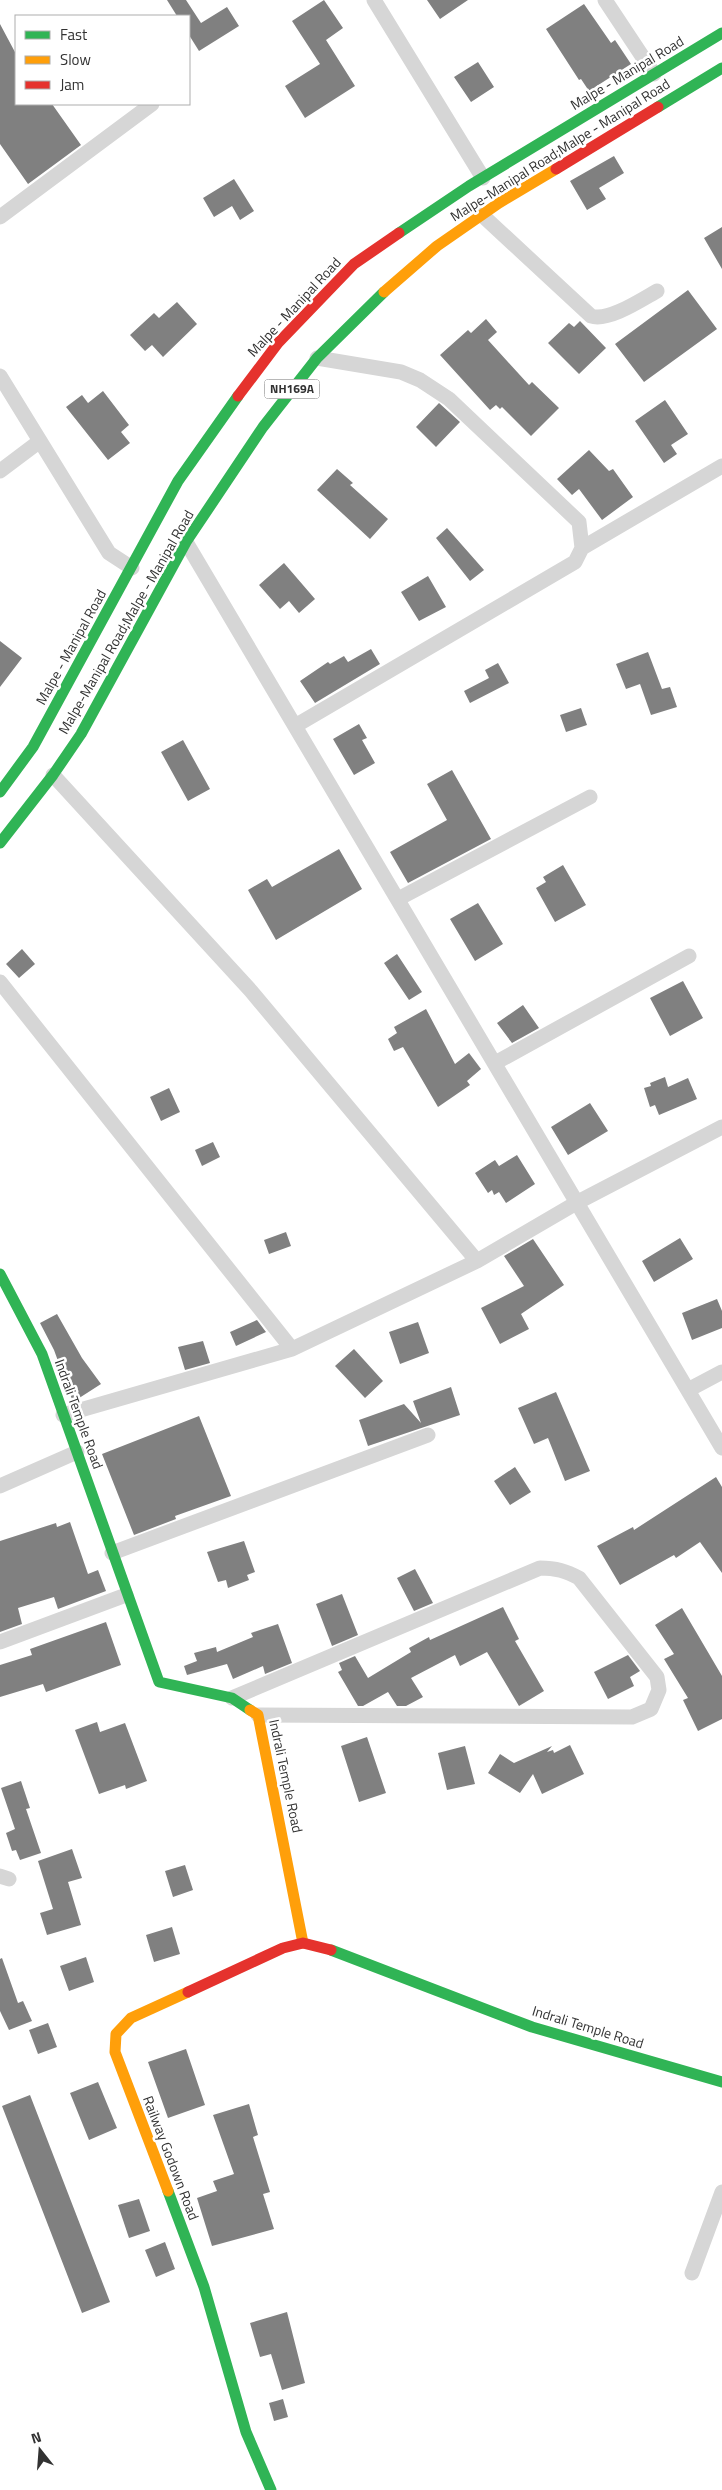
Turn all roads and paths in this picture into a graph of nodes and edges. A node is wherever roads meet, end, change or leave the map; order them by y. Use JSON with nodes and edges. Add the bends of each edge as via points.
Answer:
{"nodes":[{"id":1,"x":374,"y":0,"type":"edge"},
{"id":2,"x":605,"y":0,"type":"edge"},
{"id":3,"x":722,"y":33,"type":"edge"},
{"id":4,"x":722,"y":68,"type":"edge"},
{"id":5,"x":654,"y":74,"type":"junction"},
{"id":6,"x":151,"y":105,"type":"edge"},
{"id":7,"x":483,"y":178,"type":"junction"},
{"id":8,"x":482,"y":215,"type":"junction"},
{"id":9,"x":0,"y":217,"type":"edge"},
{"id":10,"x":657,"y":292,"type":"dead end"},
{"id":11,"x":317,"y":358,"type":"junction"},
{"id":12,"x":0,"y":376,"type":"edge"},
{"id":13,"x":40,"y":441,"type":"junction"},
{"id":14,"x":722,"y":466,"type":"edge"},
{"id":15,"x":0,"y":471,"type":"edge"},
{"id":16,"x":186,"y":542,"type":"junction"},
{"id":17,"x":582,"y":548,"type":"junction"},
{"id":18,"x":132,"y":568,"type":"junction"},
{"id":19,"x":295,"y":726,"type":"junction"},
{"id":20,"x":53,"y":775,"type":"junction"},
{"id":21,"x":0,"y":792,"type":"edge"},
{"id":22,"x":590,"y":797,"type":"dead end"},
{"id":23,"x":1,"y":841,"type":"edge"},
{"id":24,"x":398,"y":899,"type":"junction"},
{"id":25,"x":689,"y":956,"type":"dead end"},
{"id":26,"x":0,"y":982,"type":"edge"},
{"id":27,"x":495,"y":1063,"type":"junction"},
{"id":28,"x":722,"y":1127,"type":"edge"},
{"id":29,"x":578,"y":1202,"type":"junction"},
{"id":30,"x":477,"y":1261,"type":"junction"},
{"id":31,"x":0,"y":1274,"type":"edge"},
{"id":32,"x":292,"y":1349,"type":"junction"},
{"id":33,"x":722,"y":1372,"type":"edge"},
{"id":34,"x":688,"y":1390,"type":"junction"},
{"id":35,"x":64,"y":1414,"type":"junction"},
{"id":36,"x":428,"y":1434,"type":"dead end"},
{"id":37,"x":722,"y":1448,"type":"edge"},
{"id":38,"x":77,"y":1452,"type":"junction"},
{"id":39,"x":0,"y":1486,"type":"edge"},
{"id":40,"x":112,"y":1553,"type":"junction"},
{"id":41,"x":126,"y":1595,"type":"junction"},
{"id":42,"x":0,"y":1642,"type":"edge"},
{"id":43,"x":232,"y":1698,"type":"junction"},
{"id":44,"x":258,"y":1715,"type":"junction"},
{"id":45,"x":303,"y":1943,"type":"junction"},
{"id":46,"x":722,"y":2082,"type":"edge"},
{"id":47,"x":722,"y":2192,"type":"edge"},
{"id":48,"x":692,"y":2273,"type":"dead end"},
{"id":49,"x":271,"y":2490,"type":"edge"}],
"edges":[{"from":1,"to":7,"type":"street"},
{"from":2,"to":5,"type":"street"},
{"from":3,"to":5,"type":"main road","name":"Malpe - Manipal Road","number":"NH169A"},
{"from":4,"to":8,"type":"main road","name":"Malpe-Manipal Road;Malpe - Manipal Road","number":"NH169A"},
{"from":5,"to":7,"type":"main road","name":"Malpe - Manipal Road","number":"NH169A"},
{"from":6,"to":9,"type":"street"},
{"from":7,"to":18,"type":"main road","name":"Malpe - Manipal Road","number":"NH169A","via":[[354,264],[278,342],[178,481]]},
{"from":8,"to":10,"type":"street","via":[[591,316],[610,315]]},
{"from":8,"to":11,"type":"main road","name":"Malpe-Manipal Road;Malpe - Manipal Road","number":"NH169A","via":[[437,246],[384,292]]},
{"from":11,"to":16,"type":"main road","name":"Malpe-Manipal Road;Malpe - Manipal Road","number":"NH169A","via":[[262,427]]},
{"from":11,"to":17,"type":"street","via":[[401,372],[449,399],[578,522]]},
{"from":12,"to":13,"type":"street"},
{"from":13,"to":15,"type":"street"},
{"from":13,"to":18,"type":"street","via":[[109,553]]},
{"from":14,"to":17,"type":"street"},
{"from":16,"to":19,"type":"street"},
{"from":16,"to":20,"type":"main road","name":"Malpe-Manipal Road;Malpe - Manipal Road","number":"NH169A","via":[[81,734]]},
{"from":17,"to":19,"type":"street","via":[[575,562]]},
{"from":18,"to":21,"type":"main road","name":"Malpe - Manipal Road","number":"NH169A","via":[[33,747]]},
{"from":19,"to":24,"type":"street"},
{"from":20,"to":23,"type":"main road","name":"Malpe-Manipal Road;Malpe - Manipal Road","number":"NH169A"},
{"from":20,"to":30,"type":"street","via":[[251,991]]},
{"from":22,"to":24,"type":"street"},
{"from":24,"to":27,"type":"street"},
{"from":25,"to":27,"type":"street"},
{"from":26,"to":32,"type":"street"},
{"from":27,"to":29,"type":"street"},
{"from":28,"to":29,"type":"street"},
{"from":29,"to":30,"type":"street"},
{"from":29,"to":34,"type":"street"},
{"from":30,"to":32,"type":"street"},
{"from":31,"to":35,"type":"main road","name":"Indrali Temple Road","via":[[42,1354]]},
{"from":32,"to":35,"type":"street"},
{"from":33,"to":34,"type":"street"},
{"from":34,"to":37,"type":"street"},
{"from":35,"to":38,"type":"main road","name":"Indrali Temple Road"},
{"from":36,"to":40,"type":"street"},
{"from":38,"to":39,"type":"street"},
{"from":38,"to":40,"type":"main road","name":"Indrali Temple Road"},
{"from":40,"to":41,"type":"main road","name":"Indrali Temple Road"},
{"from":41,"to":42,"type":"street"},
{"from":41,"to":43,"type":"main road","name":"Indrali Temple Road","via":[[159,1682]]},
{"from":43,"to":44,"type":"main road","name":"Indrali Temple Road"},
{"from":43,"to":44,"type":"street","via":[[540,1568],[565,1570],[579,1578],[657,1677],[660,1690],[650,1709],[632,1716]]},
{"from":44,"to":45,"type":"main road","name":"Indrali Temple Road"},
{"from":45,"to":46,"type":"main road","name":"Indrali Temple Road","via":[[328,1949],[532,2027]]},
{"from":45,"to":49,"type":"main road","name":"Railway Godown Road","via":[[283,1948],[131,2018],[116,2034],[114,2052],[204,2287],[246,2432]]},
{"from":47,"to":48,"type":"street"}]}
